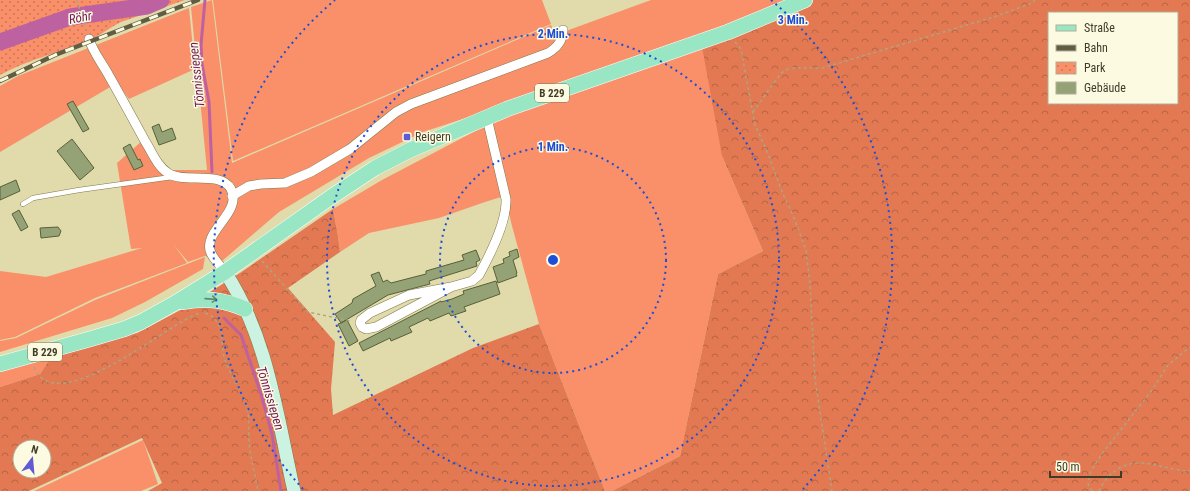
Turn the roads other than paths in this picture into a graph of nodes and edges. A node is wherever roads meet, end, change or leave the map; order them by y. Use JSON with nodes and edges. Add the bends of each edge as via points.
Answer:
{"nodes":[{"id":1,"x":805,"y":0,"type":"edge"},
{"id":2,"x":563,"y":30,"type":"dead end"},
{"id":3,"x":88,"y":37,"type":"road end"},
{"id":4,"x":487,"y":118,"type":"junction"},
{"id":5,"x":174,"y":176,"type":"junction"},
{"id":6,"x":232,"y":196,"type":"junction"},
{"id":7,"x":23,"y":204,"type":"dead end"},
{"id":8,"x":225,"y":272,"type":"junction"},
{"id":9,"x":451,"y":287,"type":"junction"},
{"id":10,"x":175,"y":303,"type":"junction"},
{"id":11,"x":245,"y":309,"type":"junction"},
{"id":12,"x":0,"y":364,"type":"edge"},
{"id":13,"x":294,"y":491,"type":"edge"}],
"edges":[{"from":1,"to":4,"type":"main road","number":"B 229","via":[[728,32]]},
{"from":2,"to":6,"type":"street","via":[[558,45],[548,53],[411,104],[388,118],[350,149],[297,179],[285,183],[249,186]]},
{"from":3,"to":5,"type":"street","via":[[160,167]]},
{"from":4,"to":8,"type":"main road","number":"B 229","via":[[410,150],[375,168]]},
{"from":4,"to":9,"type":"street","via":[[506,199],[505,214],[478,275],[472,281]]},
{"from":5,"to":6,"type":"street","via":[[221,181],[231,189]]},
{"from":5,"to":7,"type":"lane","via":[[33,198]]},
{"from":6,"to":8,"type":"street","via":[[230,211],[213,235],[209,246]]},
{"from":8,"to":10,"type":"main road","number":"B 229"},
{"from":8,"to":11,"type":"main road"},
{"from":9,"to":9,"type":"street","via":[[402,298],[370,313],[362,318],[360,323],[364,329],[376,327]]},
{"from":10,"to":11,"type":"main road","one_way":true,"via":[[199,299],[220,300]]},
{"from":10,"to":12,"type":"main road","number":"B 229","via":[[124,329]]},
{"from":11,"to":13,"type":"main road","via":[[266,365]]}]}
